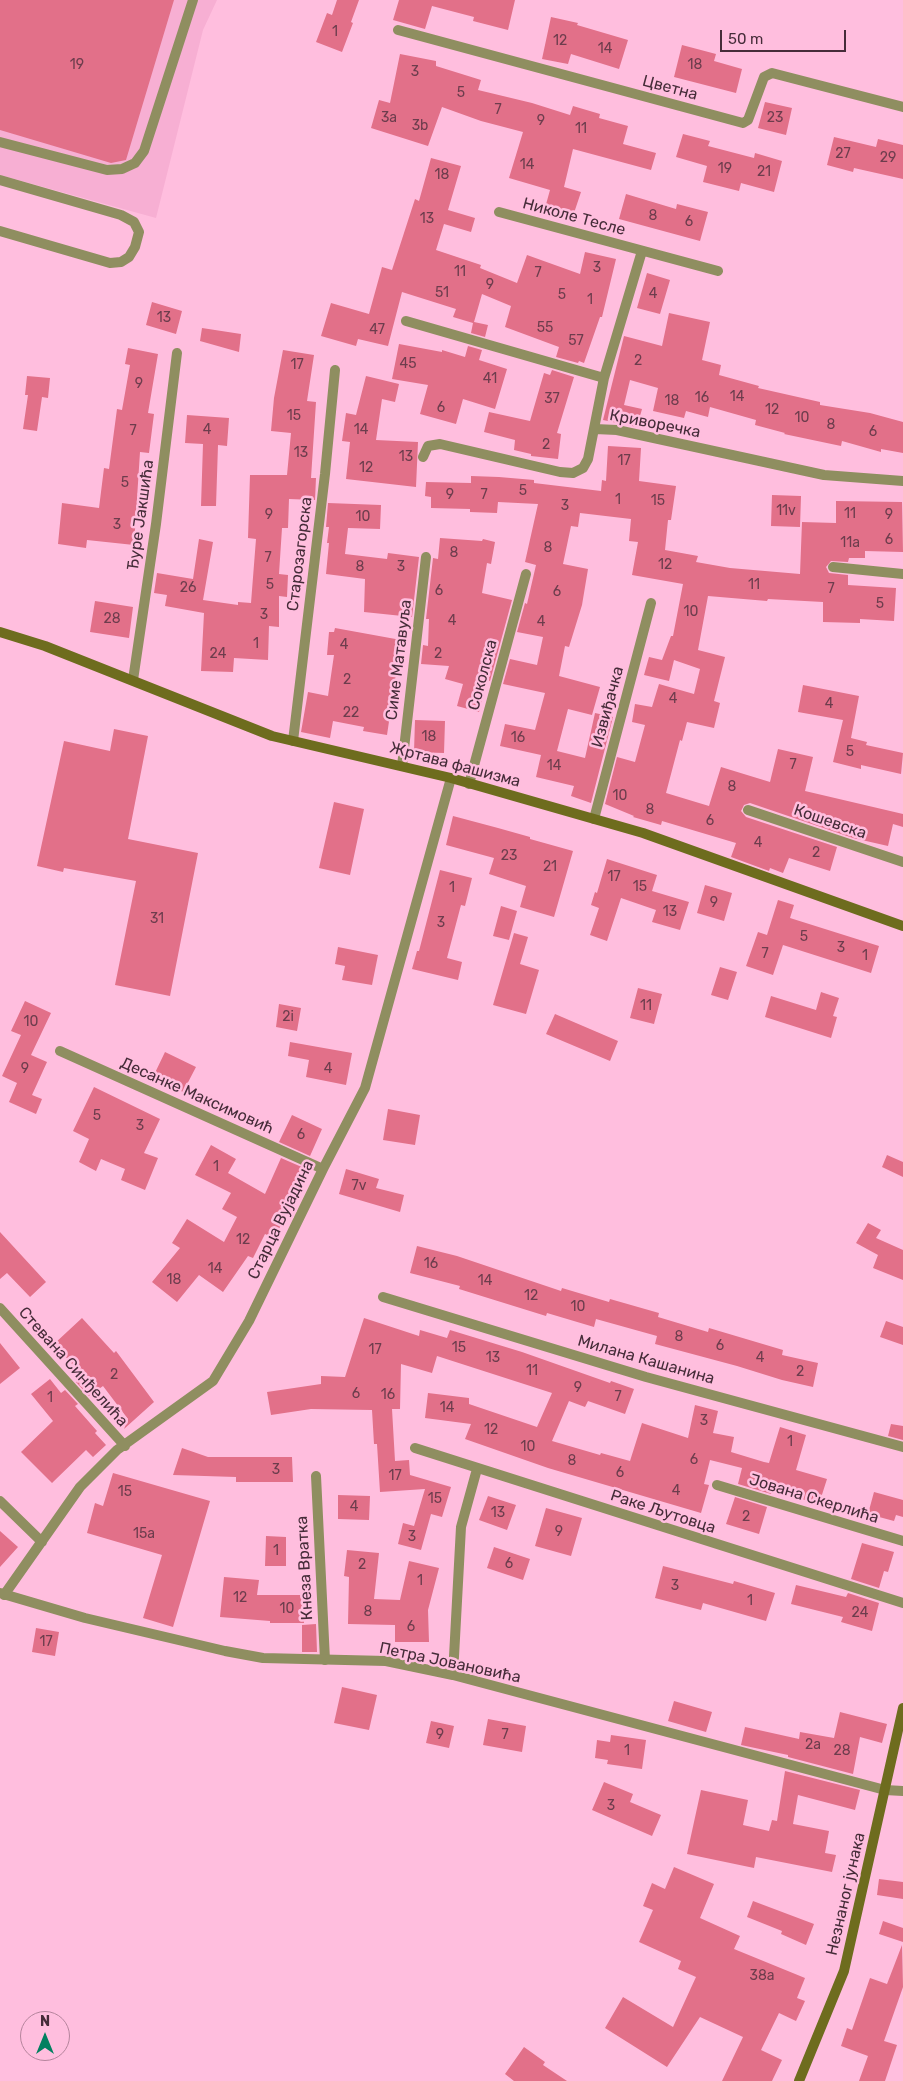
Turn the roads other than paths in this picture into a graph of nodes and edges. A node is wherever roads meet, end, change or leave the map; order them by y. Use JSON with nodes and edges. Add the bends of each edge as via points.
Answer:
{"nodes":[{"id":1,"x":193,"y":0,"type":"edge"},
{"id":2,"x":398,"y":30,"type":"dead end"},
{"id":3,"x":903,"y":107,"type":"edge"},
{"id":4,"x":0,"y":142,"type":"edge"},
{"id":5,"x":0,"y":180,"type":"edge"},
{"id":6,"x":499,"y":212,"type":"dead end"},
{"id":7,"x":0,"y":231,"type":"edge"},
{"id":8,"x":642,"y":250,"type":"junction"},
{"id":9,"x":718,"y":271,"type":"dead end"},
{"id":10,"x":406,"y":321,"type":"dead end"},
{"id":11,"x":177,"y":352,"type":"dead end"},
{"id":12,"x":335,"y":370,"type":"dead end"},
{"id":13,"x":604,"y":378,"type":"junction"},
{"id":14,"x":595,"y":428,"type":"junction"},
{"id":15,"x":423,"y":457,"type":"dead end"},
{"id":16,"x":903,"y":481,"type":"edge"},
{"id":17,"x":426,"y":557,"type":"dead end"},
{"id":18,"x":833,"y":567,"type":"dead end"},
{"id":19,"x":526,"y":574,"type":"dead end"},
{"id":20,"x":903,"y":574,"type":"edge"},
{"id":21,"x":651,"y":603,"type":"dead end"},
{"id":22,"x":0,"y":632,"type":"edge"},
{"id":23,"x":133,"y":680,"type":"junction"},
{"id":24,"x":293,"y":741,"type":"junction"},
{"id":25,"x":402,"y":766,"type":"junction"},
{"id":26,"x":451,"y":778,"type":"junction"},
{"id":27,"x":469,"y":784,"type":"junction"},
{"id":28,"x":748,"y":810,"type":"dead end"},
{"id":29,"x":594,"y":819,"type":"junction"},
{"id":30,"x":903,"y":862,"type":"edge"},
{"id":31,"x":903,"y":926,"type":"edge"},
{"id":32,"x":60,"y":1051,"type":"dead end"},
{"id":33,"x":323,"y":1169,"type":"junction"},
{"id":34,"x":383,"y":1298,"type":"dead end"},
{"id":35,"x":0,"y":1308,"type":"edge"},
{"id":36,"x":125,"y":1446,"type":"junction"},
{"id":37,"x":903,"y":1447,"type":"edge"},
{"id":38,"x":415,"y":1448,"type":"dead end"},
{"id":39,"x":476,"y":1469,"type":"junction"},
{"id":40,"x":316,"y":1476,"type":"dead end"},
{"id":41,"x":717,"y":1486,"type":"dead end"},
{"id":42,"x":0,"y":1501,"type":"edge"},
{"id":43,"x":903,"y":1541,"type":"edge"},
{"id":44,"x":42,"y":1542,"type":"junction"},
{"id":45,"x":2,"y":1594,"type":"edge"},
{"id":46,"x":903,"y":1603,"type":"edge"},
{"id":47,"x":325,"y":1660,"type":"junction"},
{"id":48,"x":453,"y":1676,"type":"junction"},
{"id":49,"x":903,"y":1708,"type":"edge"},
{"id":50,"x":885,"y":1790,"type":"junction"},
{"id":51,"x":903,"y":1791,"type":"edge"},
{"id":52,"x":799,"y":2081,"type":"edge"}],
"edges":[{"from":1,"to":4,"type":"street","via":[[144,151],[135,162],[122,169],[107,170]]},
{"from":2,"to":3,"type":"street","name":"Цветна","via":[[743,123],[748,120],[764,77],[772,73]]},
{"from":5,"to":7,"type":"street","via":[[120,215],[134,222],[139,232],[129,257],[110,263]]},
{"from":6,"to":8,"type":"street","name":"Николе Тесле"},
{"from":8,"to":9,"type":"street","name":"Николе Тесле"},
{"from":8,"to":13,"type":"street","name":"Николе Тесле"},
{"from":10,"to":13,"type":"street"},
{"from":11,"to":23,"type":"street","name":"Ђуре Јакшића"},
{"from":12,"to":24,"type":"street","name":"Старозагорска"},
{"from":13,"to":14,"type":"street","name":"Криворечка"},
{"from":14,"to":15,"type":"street","via":[[588,459],[583,468],[573,473],[440,444],[428,446]]},
{"from":14,"to":16,"type":"street","name":"Криворечка","via":[[824,475]]},
{"from":17,"to":25,"type":"street","name":"Симе Матавуља"},
{"from":18,"to":20,"type":"street"},
{"from":19,"to":27,"type":"street","name":"Соколска"},
{"from":21,"to":29,"type":"street","name":"Извиђачка"},
{"from":22,"to":23,"type":"street","name":"Жртава фашизма"},
{"from":23,"to":24,"type":"street","name":"Жртава фашизма","via":[[272,736]]},
{"from":24,"to":25,"type":"street","name":"Жртава фашизма"},
{"from":25,"to":26,"type":"street","name":"Жртава фашизма"},
{"from":26,"to":27,"type":"street","name":"Жртава фашизма"},
{"from":26,"to":33,"type":"street","name":"Старца Вујадина","via":[[365,1088]]},
{"from":27,"to":29,"type":"street","name":"Жртава фашизма"},
{"from":28,"to":30,"type":"street","name":"Кошевска"},
{"from":29,"to":31,"type":"street","name":"Жртава фашизма","via":[[643,832]]},
{"from":32,"to":33,"type":"street","name":"Десанке Максимовић"},
{"from":33,"to":36,"type":"street","name":"Старца Вујадина","via":[[249,1321],[213,1381]]},
{"from":34,"to":37,"type":"street","name":"Милана Кашанина","via":[[646,1376]]},
{"from":35,"to":36,"type":"street","name":"Стевана Синђелића"},
{"from":36,"to":44,"type":"street","name":"Старца Вујадина","via":[[80,1487]]},
{"from":38,"to":39,"type":"street","name":"Раке Љутовца"},
{"from":39,"to":46,"type":"street","name":"Раке Љутовца"},
{"from":39,"to":48,"type":"street","via":[[461,1527]]},
{"from":40,"to":47,"type":"street","name":"Кнеза Вратка"},
{"from":41,"to":43,"type":"street","name":"Јована Скерлића"},
{"from":42,"to":44,"type":"street"},
{"from":44,"to":45,"type":"street","name":"Старца Вујадина"},
{"from":45,"to":47,"type":"street","name":"Петра Јовановића","via":[[85,1618],[224,1651],[263,1658]]},
{"from":47,"to":48,"type":"street","name":"Петра Јовановића","via":[[386,1661]]},
{"from":48,"to":50,"type":"street","name":"Петра Јовановића"},
{"from":49,"to":50,"type":"street","name":"Незнаног јунака"},
{"from":50,"to":51,"type":"street","name":"Петра Јовановића"},
{"from":50,"to":52,"type":"street","name":"Незнаног јунака","via":[[844,1971]]}]}
